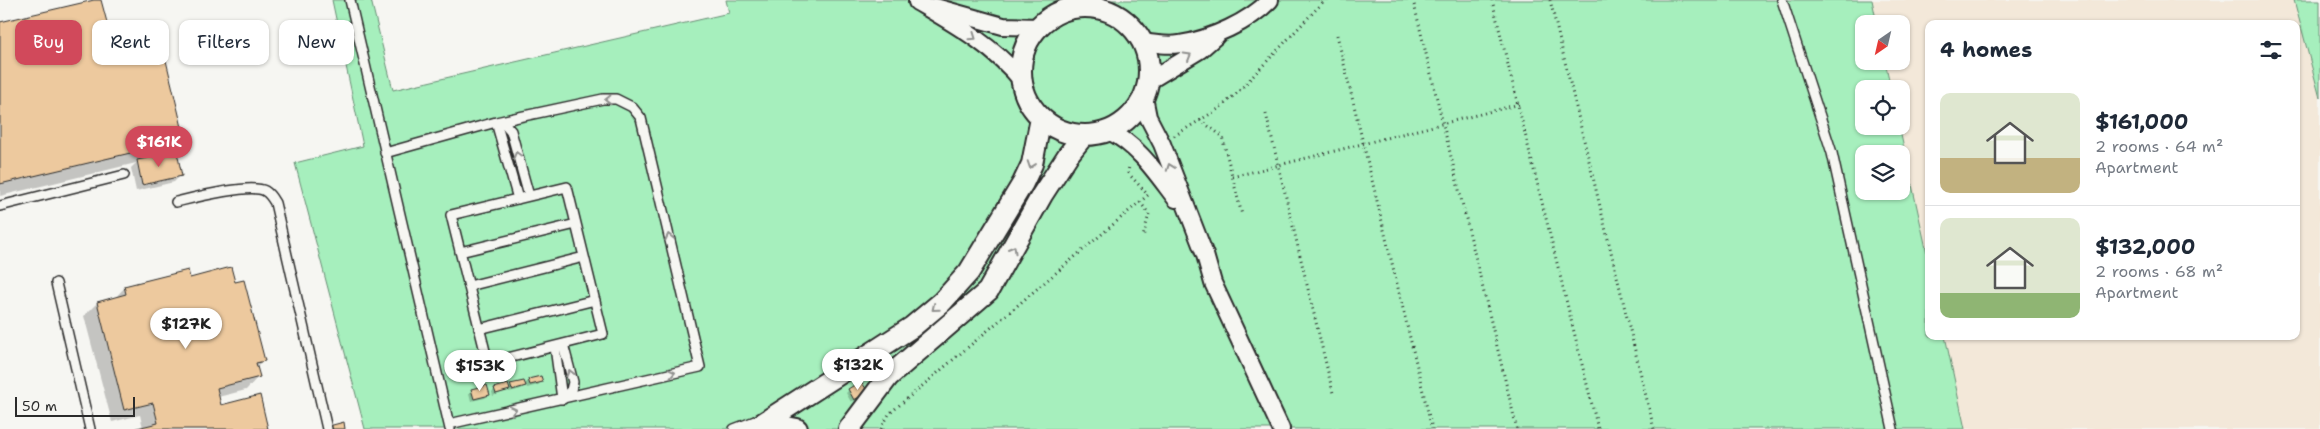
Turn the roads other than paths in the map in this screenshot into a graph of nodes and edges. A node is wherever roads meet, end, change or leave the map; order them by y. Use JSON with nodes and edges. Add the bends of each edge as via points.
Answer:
{"nodes":[{"id":1,"x":350,"y":0,"type":"edge"},
{"id":2,"x":1270,"y":0,"type":"edge"},
{"id":3,"x":1782,"y":0,"type":"edge"},
{"id":4,"x":914,"y":1,"type":"edge"},
{"id":5,"x":1064,"y":6,"type":"edge"},
{"id":6,"x":1114,"y":8,"type":"edge"},
{"id":7,"x":1040,"y":27,"type":"junction"},
{"id":8,"x":1226,"y":29,"type":"junction"},
{"id":9,"x":1142,"y":42,"type":"junction"},
{"id":10,"x":1023,"y":82,"type":"junction"},
{"id":11,"x":1146,"y":89,"type":"junction"},
{"id":12,"x":1041,"y":118,"type":"junction"},
{"id":13,"x":496,"y":122,"type":"junction"},
{"id":14,"x":1109,"y":131,"type":"junction"},
{"id":15,"x":1084,"y":135,"type":"junction"},
{"id":16,"x":385,"y":154,"type":"junction"},
{"id":17,"x":124,"y":175,"type":"dead end"},
{"id":18,"x":528,"y":196,"type":"junction"},
{"id":19,"x":518,"y":199,"type":"junction"},
{"id":20,"x":176,"y":202,"type":"dead end"},
{"id":21,"x":0,"y":206,"type":"edge"},
{"id":22,"x":1187,"y":212,"type":"junction"},
{"id":23,"x":576,"y":224,"type":"junction"},
{"id":24,"x":460,"y":252,"type":"junction"},
{"id":25,"x":584,"y":257,"type":"junction"},
{"id":26,"x":56,"y":283,"type":"dead end"},
{"id":27,"x":468,"y":286,"type":"junction"},
{"id":28,"x":595,"y":300,"type":"junction"},
{"id":29,"x":479,"y":329,"type":"junction"},
{"id":30,"x":559,"y":345,"type":"junction"},
{"id":31,"x":562,"y":399,"type":"junction"},
{"id":32,"x":785,"y":410,"type":"junction"},
{"id":33,"x":449,"y":427,"type":"edge"},
{"id":34,"x":89,"y":428,"type":"edge"},
{"id":35,"x":79,"y":429,"type":"edge"},
{"id":36,"x":327,"y":429,"type":"edge"},
{"id":37,"x":734,"y":429,"type":"edge"},
{"id":38,"x":754,"y":429,"type":"edge"},
{"id":39,"x":758,"y":429,"type":"edge"},
{"id":40,"x":797,"y":429,"type":"edge"},
{"id":41,"x":849,"y":429,"type":"edge"},
{"id":42,"x":1281,"y":429,"type":"edge"},
{"id":43,"x":1893,"y":429,"type":"edge"}],
"edges":[{"from":1,"to":16,"type":"lane"},
{"from":2,"to":8,"type":"street"},
{"from":3,"to":43,"type":"lane","via":[[1832,153]]},
{"from":4,"to":7,"type":"street","via":[[1003,26]]},
{"from":4,"to":10,"type":"street","one_way":true,"via":[[972,35],[998,55]]},
{"from":5,"to":6,"type":"street"},
{"from":5,"to":7,"type":"street"},
{"from":6,"to":9,"type":"street"},
{"from":7,"to":10,"type":"street","via":[[1032,36],[1023,58]]},
{"from":8,"to":9,"type":"street","via":[[1180,44]]},
{"from":11,"to":8,"type":"street","one_way":true},
{"from":9,"to":11,"type":"street","via":[[1148,61]]},
{"from":10,"to":12,"type":"street","via":[[1029,102]]},
{"from":11,"to":14,"type":"street","via":[[1130,117]]},
{"from":22,"to":11,"type":"street","one_way":true,"via":[[1162,144],[1148,117]]},
{"from":12,"to":15,"type":"street","via":[[1066,132]]},
{"from":12,"to":32,"type":"street","one_way":true,"via":[[1032,164],[1024,183],[968,272],[942,302],[912,327]]},
{"from":13,"to":16,"type":"lane"},
{"from":18,"to":13,"type":"lane","one_way":true,"via":[[511,132],[505,124]]},
{"from":13,"to":19,"type":"lane"},
{"from":31,"to":13,"type":"lane","one_way":true,"via":[[700,366],[641,118],[632,107],[616,99],[603,99]]},
{"from":14,"to":15,"type":"street"},
{"from":14,"to":22,"type":"street","via":[[1143,156]]},
{"from":41,"to":15,"type":"street","one_way":true,"via":[[888,377],[988,291],[1042,195]]},
{"from":16,"to":33,"type":"lane"},
{"from":17,"to":21,"type":"lane"},
{"from":18,"to":19,"type":"lane"},
{"from":18,"to":23,"type":"lane","via":[[567,187]]},
{"from":19,"to":24,"type":"lane","via":[[451,215]]},
{"from":20,"to":36,"type":"lane","via":[[230,191],[259,189],[271,196]]},
{"from":22,"to":42,"type":"street","via":[[1213,283]]},
{"from":23,"to":24,"type":"lane"},
{"from":23,"to":25,"type":"lane"},
{"from":24,"to":27,"type":"lane"},
{"from":25,"to":27,"type":"lane"},
{"from":25,"to":28,"type":"lane"},
{"from":26,"to":34,"type":"lane"},
{"from":27,"to":29,"type":"lane"},
{"from":28,"to":29,"type":"lane"},
{"from":28,"to":30,"type":"lane","via":[[603,334]]},
{"from":29,"to":30,"type":"lane","via":[[488,363]]},
{"from":30,"to":31,"type":"lane","via":[[572,382],[571,390]]},
{"from":33,"to":31,"type":"lane","one_way":true},
{"from":32,"to":37,"type":"lane"},
{"from":32,"to":38,"type":"street"},
{"from":34,"to":35,"type":"lane"},
{"from":39,"to":40,"type":"street","via":[[776,425]]}]}
